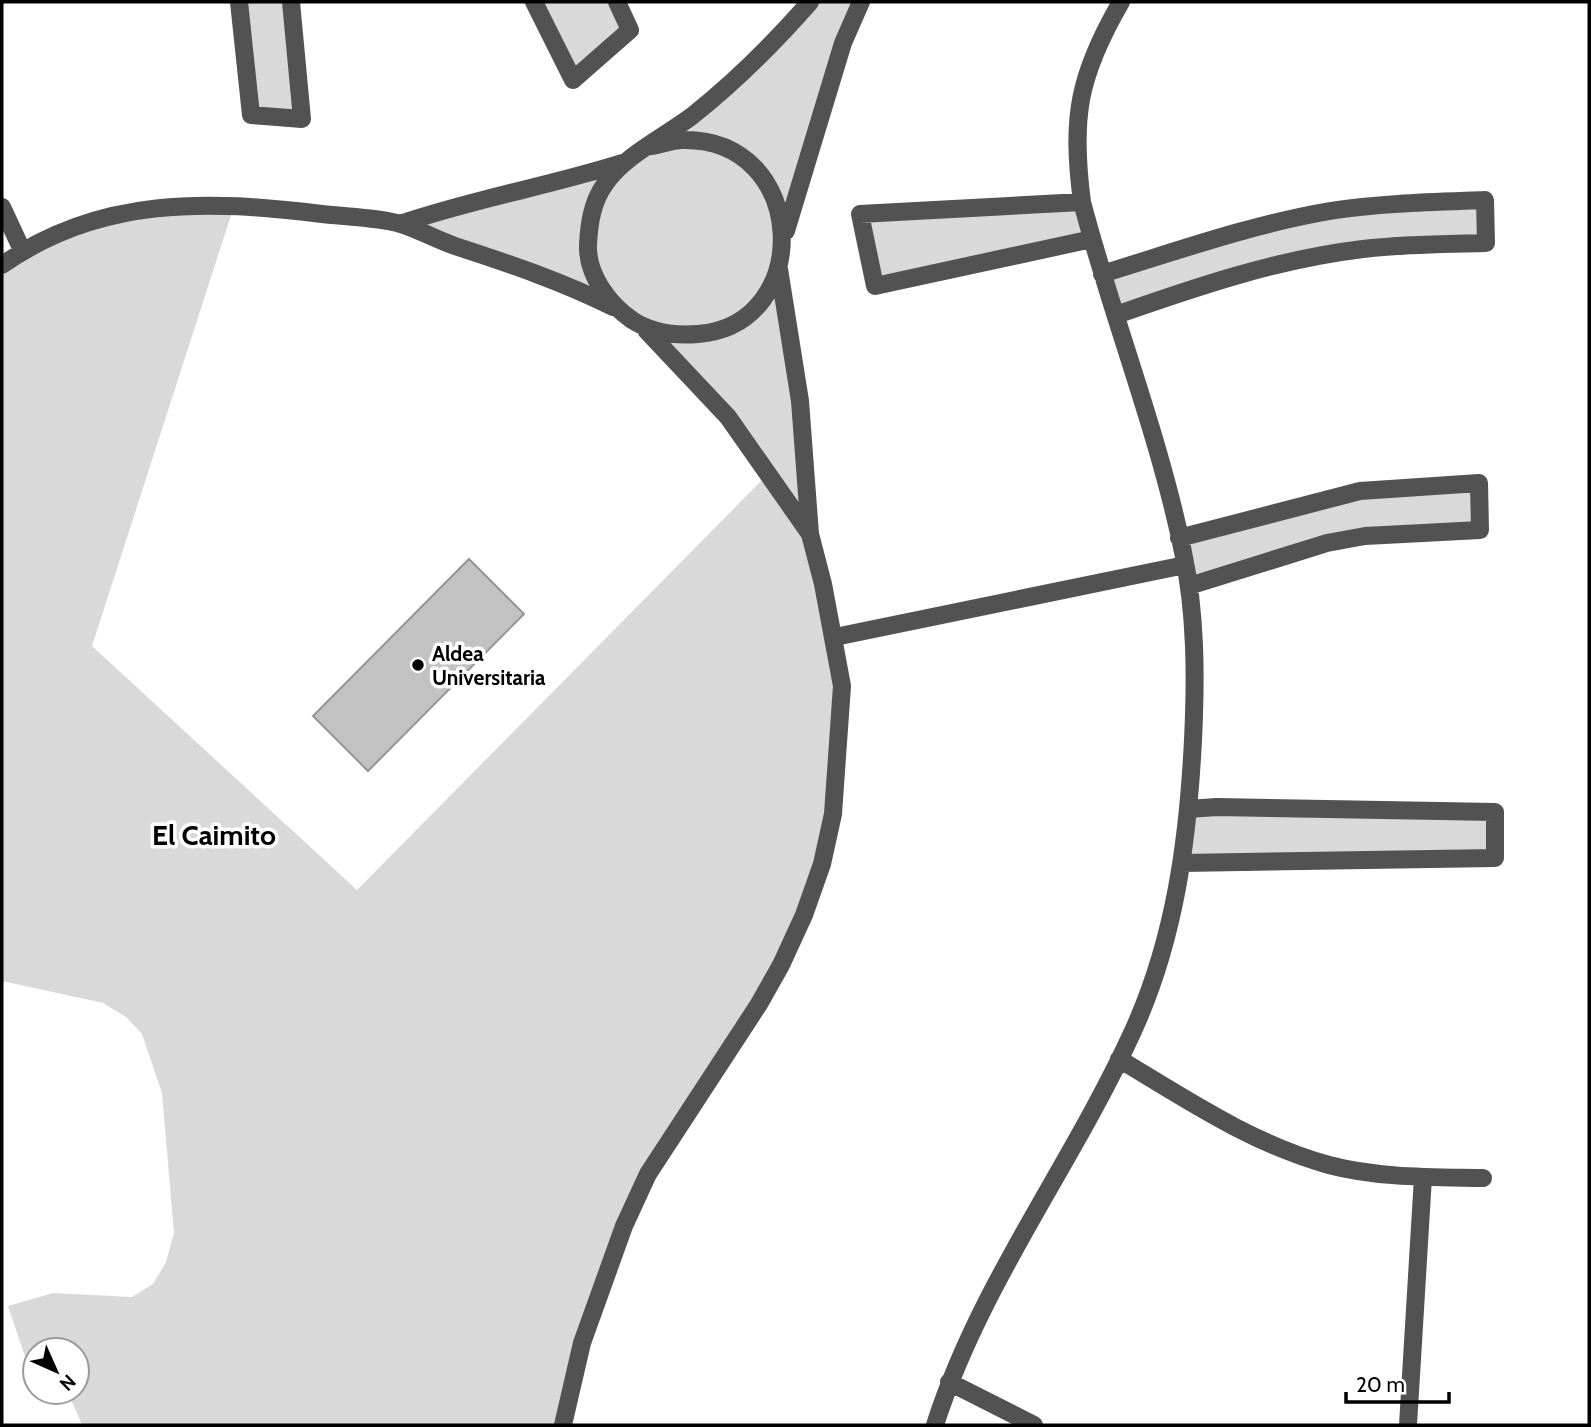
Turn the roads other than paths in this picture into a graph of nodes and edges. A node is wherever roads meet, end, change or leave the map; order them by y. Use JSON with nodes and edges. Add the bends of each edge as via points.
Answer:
{"nodes":[{"id":1,"x":239,"y":2,"type":"edge"},
{"id":2,"x":291,"y":2,"type":"edge"},
{"id":3,"x":534,"y":2,"type":"edge"},
{"id":4,"x":617,"y":2,"type":"edge"},
{"id":5,"x":810,"y":2,"type":"edge"},
{"id":6,"x":861,"y":2,"type":"edge"},
{"id":7,"x":1121,"y":2,"type":"edge"},
{"id":8,"x":652,"y":146,"type":"junction"},
{"id":9,"x":625,"y":162,"type":"junction"},
{"id":10,"x":1082,"y":202,"type":"junction"},
{"id":11,"x":2,"y":207,"type":"edge"},
{"id":12,"x":400,"y":224,"type":"junction"},
{"id":13,"x":784,"y":237,"type":"junction"},
{"id":14,"x":1091,"y":239,"type":"junction"},
{"id":15,"x":22,"y":250,"type":"junction"},
{"id":16,"x":2,"y":265,"type":"edge"},
{"id":17,"x":779,"y":269,"type":"junction"},
{"id":18,"x":1102,"y":274,"type":"junction"},
{"id":19,"x":617,"y":309,"type":"junction"},
{"id":20,"x":1116,"y":315,"type":"junction"},
{"id":21,"x":644,"y":328,"type":"junction"},
{"id":22,"x":810,"y":534,"type":"junction"},
{"id":23,"x":1179,"y":538,"type":"junction"},
{"id":24,"x":1185,"y":565,"type":"junction"},
{"id":25,"x":1189,"y":586,"type":"junction"},
{"id":26,"x":835,"y":637,"type":"junction"},
{"id":27,"x":1188,"y":809,"type":"junction"},
{"id":28,"x":1182,"y":863,"type":"junction"},
{"id":29,"x":1119,"y":1059,"type":"junction"},
{"id":30,"x":1423,"y":1177,"type":"junction"},
{"id":31,"x":1483,"y":1178,"type":"dead end"},
{"id":32,"x":948,"y":1382,"type":"junction"},
{"id":33,"x":563,"y":1425,"type":"edge"},
{"id":34,"x":935,"y":1425,"type":"edge"},
{"id":35,"x":1034,"y":1425,"type":"edge"},
{"id":36,"x":1408,"y":1425,"type":"edge"}],
"edges":[{"from":1,"to":2,"type":"street","via":[[251,115],[302,119]]},
{"from":3,"to":4,"type":"street","via":[[573,80],[630,30]]},
{"from":5,"to":8,"type":"street","via":[[736,79]]},
{"from":6,"to":13,"type":"street","via":[[843,43]]},
{"from":7,"to":10,"type":"street","via":[[1085,74],[1077,160]]},
{"from":8,"to":9,"type":"street"},
{"from":8,"to":13,"type":"street","via":[[693,141],[714,144],[742,157],[765,179]]},
{"from":9,"to":12,"type":"street","via":[[452,206]]},
{"from":9,"to":19,"type":"street","via":[[603,186],[590,216],[588,249],[597,282]]},
{"from":10,"to":14,"type":"street"},
{"from":10,"to":14,"type":"street","via":[[860,214],[875,286]]},
{"from":11,"to":15,"type":"street"},
{"from":12,"to":15,"type":"street","via":[[296,211],[177,204],[103,218]]},
{"from":12,"to":19,"type":"street","via":[[556,280]]},
{"from":13,"to":17,"type":"street"},
{"from":14,"to":18,"type":"street"},
{"from":15,"to":16,"type":"street"},
{"from":17,"to":21,"type":"street","via":[[764,297],[740,320],[710,333],[677,336]]},
{"from":17,"to":22,"type":"street","via":[[800,401]]},
{"from":18,"to":20,"type":"street"},
{"from":18,"to":20,"type":"street","via":[[1214,239],[1328,212],[1485,200],[1486,243],[1362,249],[1310,258],[1243,274]]},
{"from":19,"to":21,"type":"street"},
{"from":20,"to":23,"type":"street"},
{"from":21,"to":22,"type":"street","via":[[728,417]]},
{"from":22,"to":26,"type":"street"},
{"from":23,"to":24,"type":"street"},
{"from":23,"to":25,"type":"street","via":[[1360,491],[1479,483],[1480,530],[1378,535],[1326,543]]},
{"from":24,"to":25,"type":"street"},
{"from":24,"to":26,"type":"street"},
{"from":25,"to":27,"type":"street","via":[[1195,646]]},
{"from":26,"to":33,"type":"street","via":[[842,686],[835,792],[822,863],[776,975],[638,1195],[582,1343]]},
{"from":27,"to":28,"type":"street"},
{"from":27,"to":28,"type":"street","via":[[1495,812],[1495,858]]},
{"from":28,"to":29,"type":"street","via":[[1155,981]]},
{"from":29,"to":30,"type":"street","via":[[1254,1137],[1294,1154],[1330,1165]]},
{"from":29,"to":32,"type":"street","via":[[991,1291]]},
{"from":30,"to":31,"type":"street"},
{"from":30,"to":36,"type":"street"},
{"from":32,"to":34,"type":"street"},
{"from":32,"to":35,"type":"street"}]}
